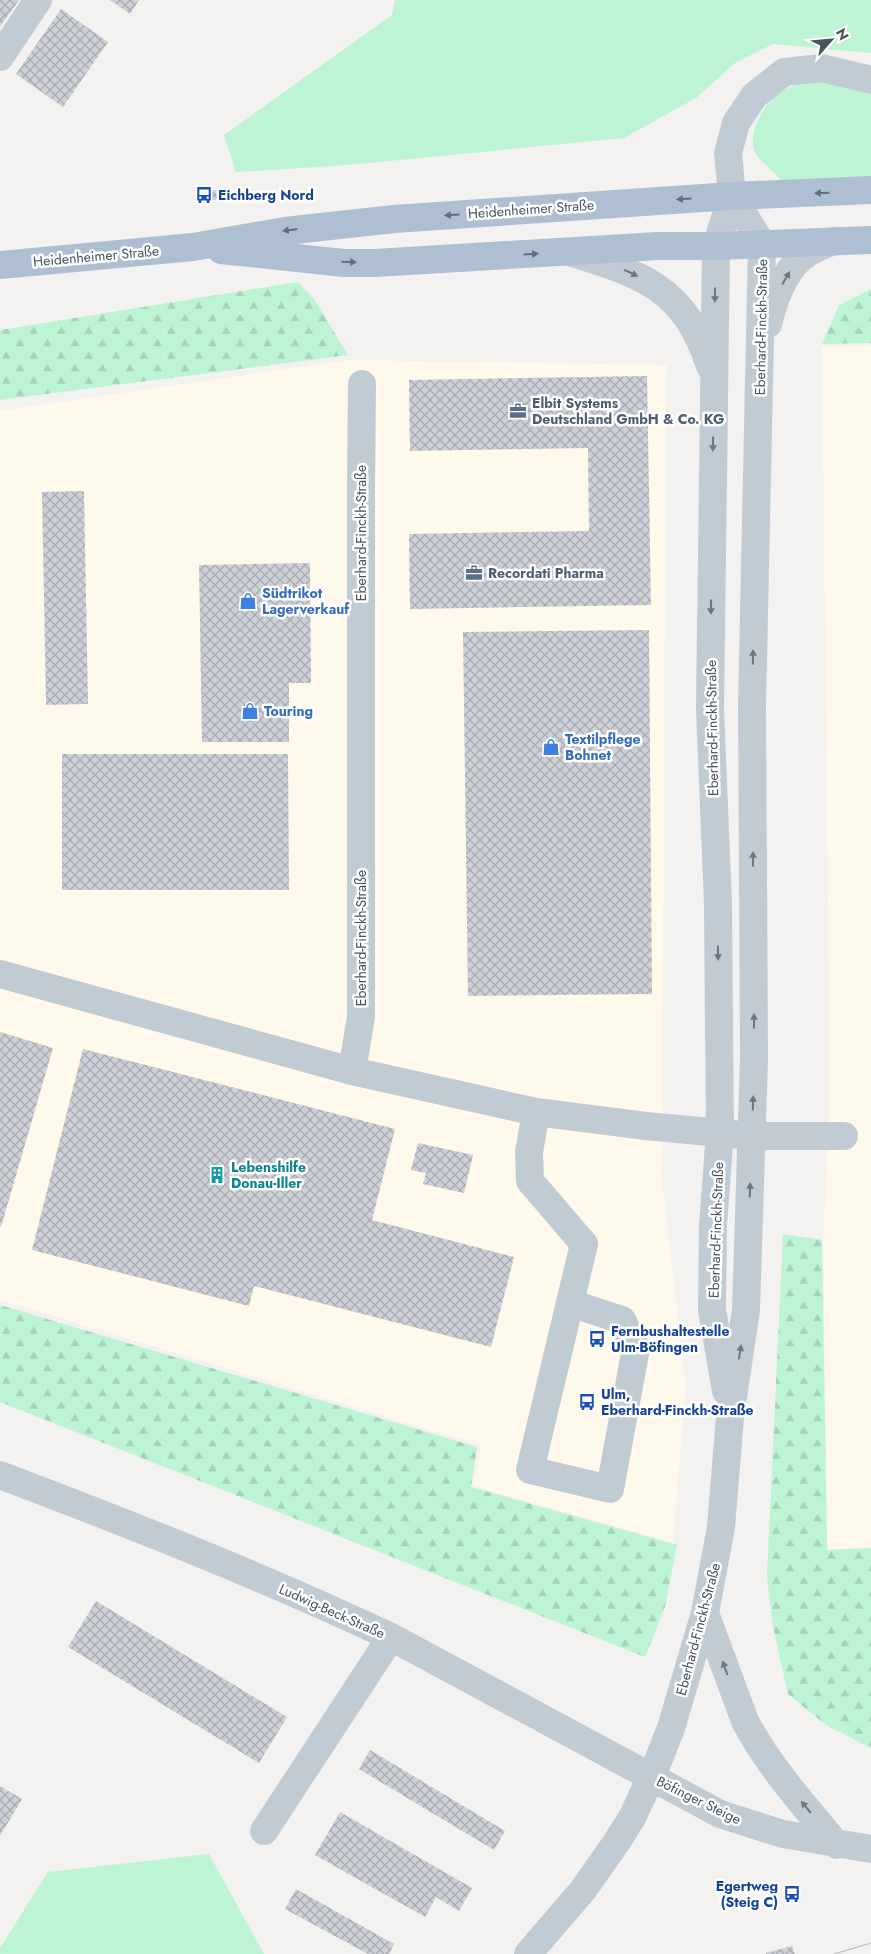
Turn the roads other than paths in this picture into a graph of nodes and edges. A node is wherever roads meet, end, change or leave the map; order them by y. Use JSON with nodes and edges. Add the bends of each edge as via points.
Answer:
{"nodes":[{"id":1,"x":38,"y":0,"type":"edge"},
{"id":2,"x":0,"y":57,"type":"edge"},
{"id":3,"x":871,"y":80,"type":"edge"},
{"id":4,"x":871,"y":190,"type":"edge"},
{"id":5,"x":732,"y":196,"type":"junction"},
{"id":6,"x":871,"y":240,"type":"edge"},
{"id":7,"x":833,"y":242,"type":"junction"},
{"id":8,"x":762,"y":244,"type":"junction"},
{"id":9,"x":716,"y":246,"type":"junction"},
{"id":10,"x":192,"y":247,"type":"junction"},
{"id":11,"x":568,"y":252,"type":"junction"},
{"id":12,"x":0,"y":265,"type":"edge"},
{"id":13,"x":760,"y":357,"type":"junction"},
{"id":14,"x":713,"y":378,"type":"junction"},
{"id":15,"x":362,"y":384,"type":"dead end"},
{"id":16,"x":0,"y":974,"type":"edge"},
{"id":17,"x":352,"y":1071,"type":"junction"},
{"id":18,"x":536,"y":1112,"type":"junction"},
{"id":19,"x":720,"y":1132,"type":"junction"},
{"id":20,"x":752,"y":1136,"type":"junction"},
{"id":21,"x":844,"y":1136,"type":"dead end"},
{"id":22,"x":570,"y":1303,"type":"junction"},
{"id":23,"x":730,"y":1417,"type":"junction"},
{"id":24,"x":0,"y":1475,"type":"edge"},
{"id":25,"x":705,"y":1613,"type":"junction"},
{"id":26,"x":391,"y":1637,"type":"junction"},
{"id":27,"x":651,"y":1777,"type":"junction"},
{"id":28,"x":264,"y":1831,"type":"dead end"},
{"id":29,"x":871,"y":1833,"type":"edge"},
{"id":30,"x":837,"y":1844,"type":"junction"},
{"id":31,"x":871,"y":1849,"type":"edge"},
{"id":32,"x":528,"y":1954,"type":"edge"}],
"edges":[{"from":1,"to":2,"type":"street"},
{"from":3,"to":5,"type":"street","via":[[822,68],[784,72],[754,96],[736,123],[728,153]]},
{"from":4,"to":5,"type":"main road","name":"Heidenheimer Straße","one_way":true},
{"from":5,"to":8,"type":"street","name":"Eberhard-Finckh-Straße"},
{"from":5,"to":9,"type":"street","name":"Eberhard-Finckh-Straße"},
{"from":5,"to":10,"type":"main road","name":"Heidenheimer Straße","one_way":true,"via":[[394,218],[251,236]]},
{"from":6,"to":7,"type":"main road","name":"Heidenheimer Straße"},
{"from":7,"to":8,"type":"main road","name":"Heidenheimer Straße"},
{"from":13,"to":7,"type":"street","one_way":true,"via":[[772,309],[793,267],[807,253]]},
{"from":8,"to":9,"type":"main road","name":"Heidenheimer Straße"},
{"from":8,"to":13,"type":"street","name":"Eberhard-Finckh-Straße"},
{"from":9,"to":11,"type":"main road","name":"Heidenheimer Straße"},
{"from":9,"to":14,"type":"street","name":"Eberhard-Finckh-Straße","one_way":true},
{"from":10,"to":11,"type":"main road","name":"Heidenheimer Straße","one_way":true,"via":[[352,263]]},
{"from":10,"to":12,"type":"main road","name":"Heidenheimer Straße"},
{"from":11,"to":14,"type":"street","one_way":true,"via":[[650,282],[672,299],[697,335]]},
{"from":20,"to":13,"type":"street","name":"Eberhard-Finckh-Straße","one_way":true,"via":[[752,706]]},
{"from":14,"to":19,"type":"street","name":"Eberhard-Finckh-Straße","one_way":true,"via":[[710,709],[718,904]]},
{"from":15,"to":17,"type":"street","name":"Eberhard-Finckh-Straße","via":[[362,1017]]},
{"from":16,"to":17,"type":"street"},
{"from":17,"to":18,"type":"street"},
{"from":18,"to":19,"type":"street"},
{"from":18,"to":22,"type":"street","via":[[528,1152],[530,1181],[584,1244]]},
{"from":19,"to":20,"type":"street"},
{"from":19,"to":23,"type":"street","name":"Eberhard-Finckh-Straße","via":[[713,1224],[712,1310]]},
{"from":20,"to":21,"type":"street"},
{"from":23,"to":20,"type":"street","name":"Eberhard-Finckh-Straße","one_way":true,"via":[[746,1310]]},
{"from":22,"to":22,"type":"street","via":[[622,1320],[636,1348],[610,1489],[530,1470]]},
{"from":23,"to":25,"type":"street","name":"Eberhard-Finckh-Straße","via":[[721,1526]]},
{"from":24,"to":26,"type":"street","name":"Ludwig-Beck-Straße","via":[[309,1599]]},
{"from":25,"to":27,"type":"street","name":"Eberhard-Finckh-Straße","via":[[671,1728]]},
{"from":30,"to":25,"type":"street","one_way":true,"via":[[772,1765],[754,1737]]},
{"from":26,"to":27,"type":"street","name":"Ludwig-Beck-Straße"},
{"from":26,"to":28,"type":"street"},
{"from":27,"to":30,"type":"street","name":"Böfinger Steige","via":[[734,1819],[783,1834]]},
{"from":27,"to":32,"type":"street","name":"Böfinger Steige","via":[[605,1860],[561,1918]]},
{"from":29,"to":30,"type":"street"},
{"from":30,"to":31,"type":"street","name":"Böfinger Steige"}]}
